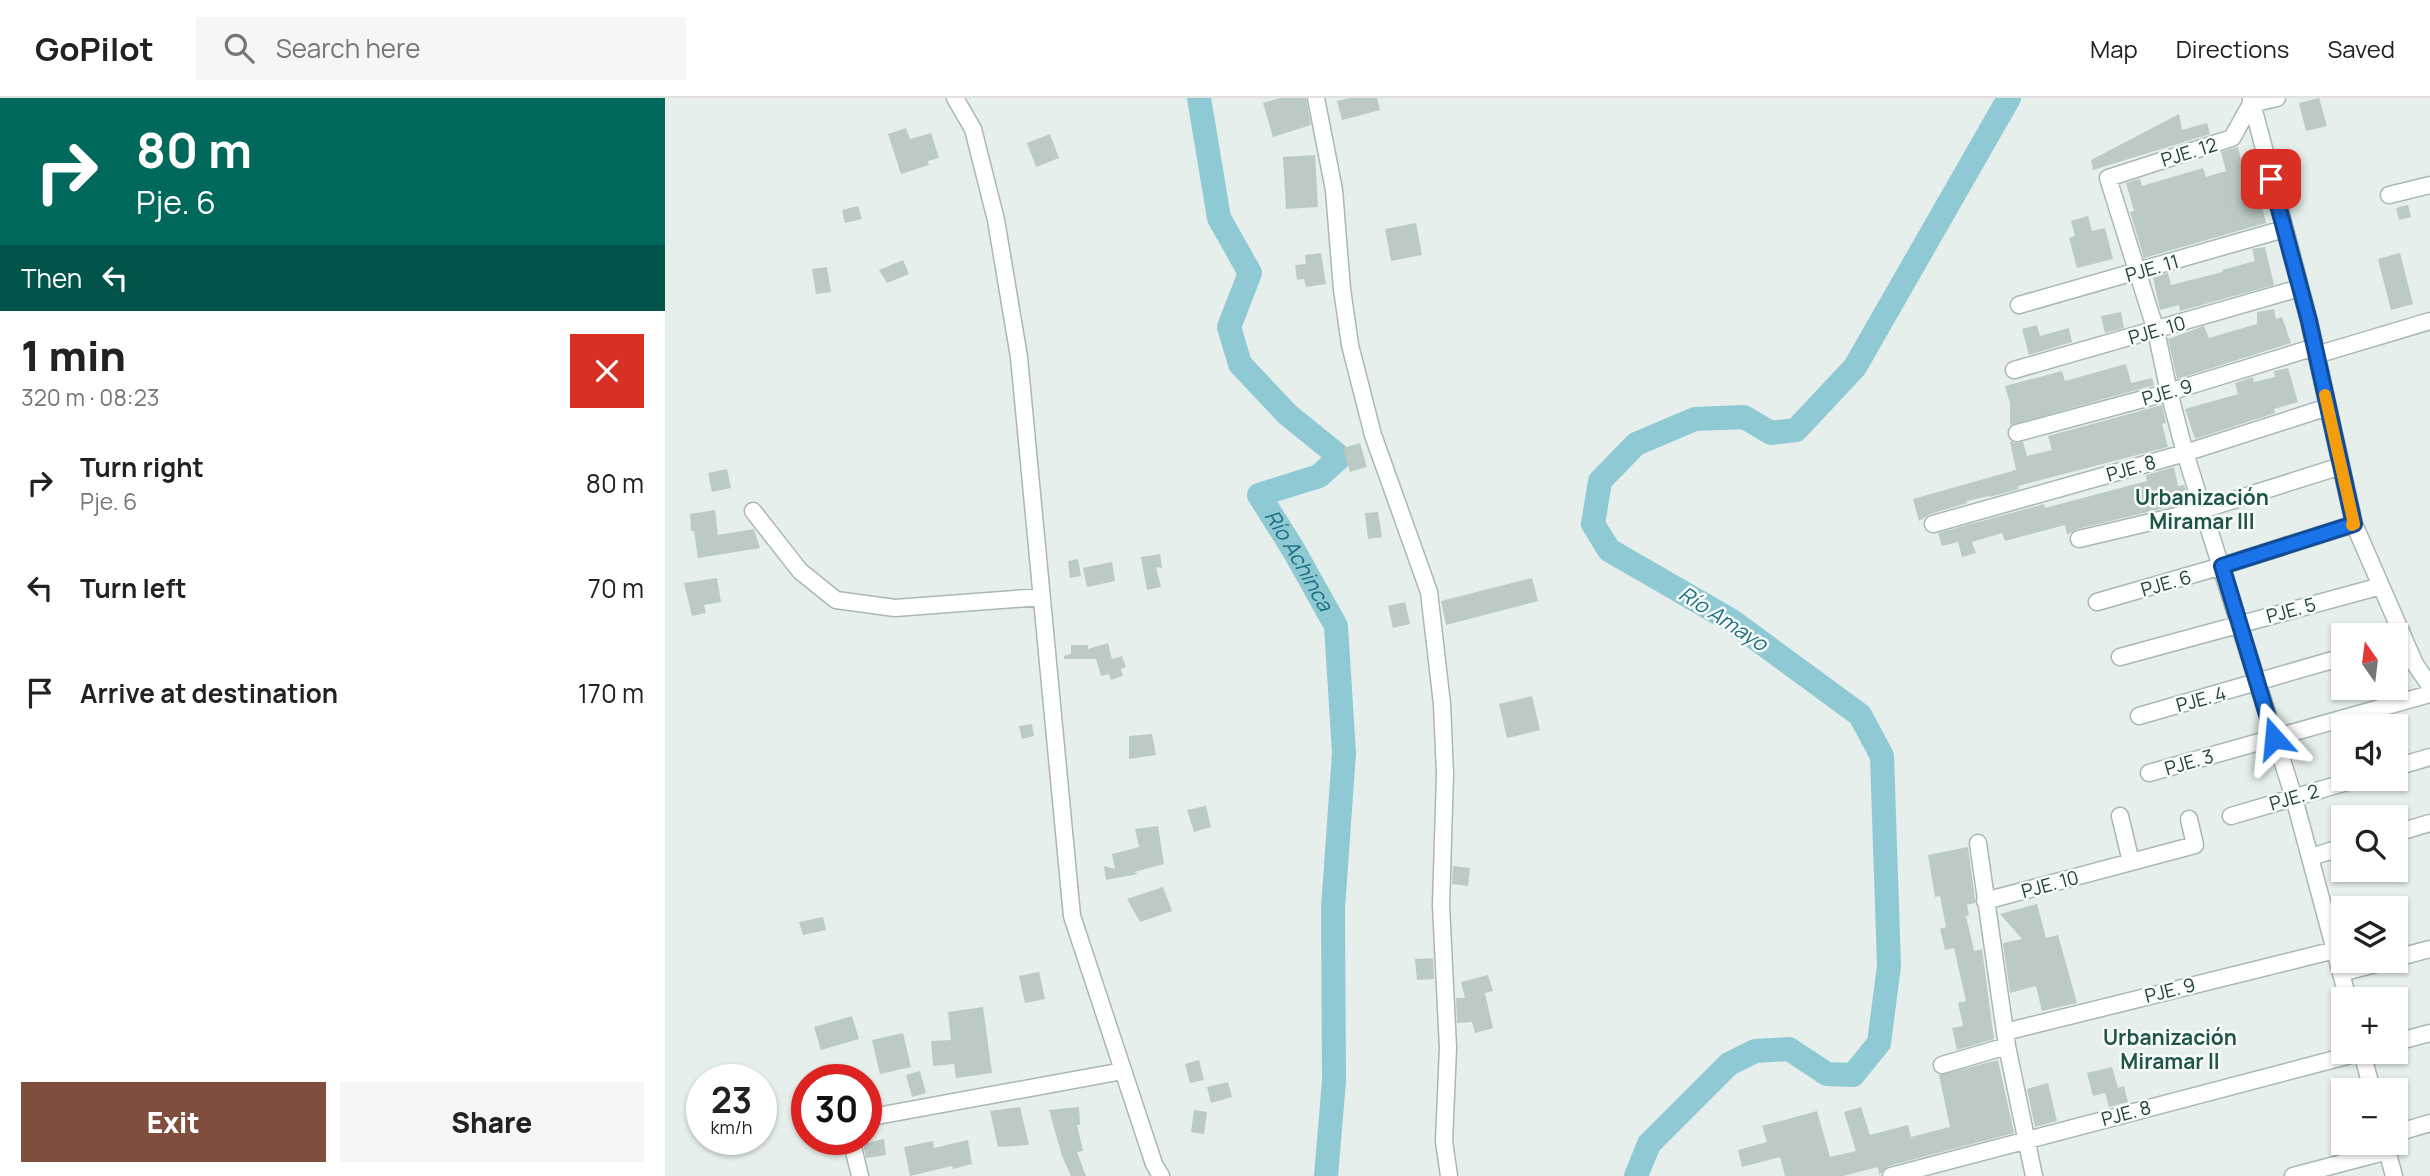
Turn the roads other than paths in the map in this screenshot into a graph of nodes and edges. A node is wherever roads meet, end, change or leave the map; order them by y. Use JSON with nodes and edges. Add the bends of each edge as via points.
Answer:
{"nodes":[{"id":1,"x":955,"y":98,"type":"edge"},
{"id":2,"x":1316,"y":98,"type":"edge"},
{"id":3,"x":2277,"y":98,"type":"edge"},
{"id":4,"x":2251,"y":101,"type":"edge"},
{"id":5,"x":2430,"y":185,"type":"edge"},
{"id":6,"x":2389,"y":195,"type":"dead end"},
{"id":7,"x":2284,"y":229,"type":"junction"},
{"id":8,"x":2138,"y":272,"type":"junction"},
{"id":9,"x":2300,"y":288,"type":"junction"},
{"id":10,"x":2019,"y":305,"type":"dead end"},
{"id":11,"x":2430,"y":321,"type":"edge"},
{"id":12,"x":2156,"y":331,"type":"junction"},
{"id":13,"x":2316,"y":351,"type":"junction"},
{"id":14,"x":2014,"y":370,"type":"dead end"},
{"id":15,"x":2169,"y":392,"type":"junction"},
{"id":16,"x":2328,"y":407,"type":"junction"},
{"id":17,"x":2017,"y":433,"type":"dead end"},
{"id":18,"x":2185,"y":453,"type":"junction"},
{"id":19,"x":2341,"y":466,"type":"junction"},
{"id":20,"x":2202,"y":510,"type":"junction"},
{"id":21,"x":753,"y":511,"type":"dead end"},
{"id":22,"x":1933,"y":524,"type":"dead end"},
{"id":23,"x":2354,"y":524,"type":"junction"},
{"id":24,"x":2079,"y":539,"type":"dead end"},
{"id":25,"x":2222,"y":566,"type":"junction"},
{"id":26,"x":2381,"y":586,"type":"junction"},
{"id":27,"x":1041,"y":597,"type":"junction"},
{"id":28,"x":2097,"y":602,"type":"dead end"},
{"id":29,"x":2394,"y":623,"type":"edge"},
{"id":30,"x":2239,"y":624,"type":"junction"},
{"id":31,"x":2408,"y":654,"type":"edge"},
{"id":32,"x":2120,"y":657,"type":"dead end"},
{"id":33,"x":2331,"y":661,"type":"edge"},
{"id":34,"x":2256,"y":683,"type":"junction"},
{"id":35,"x":2430,"y":686,"type":"edge"},
{"id":36,"x":2430,"y":694,"type":"edge"},
{"id":37,"x":2139,"y":716,"type":"dead end"},
{"id":38,"x":2274,"y":738,"type":"junction"},
{"id":39,"x":2430,"y":757,"type":"edge"},
{"id":40,"x":2408,"y":763,"type":"edge"},
{"id":41,"x":2149,"y":773,"type":"dead end"},
{"id":42,"x":2331,"y":787,"type":"edge"},
{"id":43,"x":2294,"y":798,"type":"junction"},
{"id":44,"x":2120,"y":816,"type":"dead end"},
{"id":45,"x":2231,"y":816,"type":"dead end"},
{"id":46,"x":2189,"y":818,"type":"dead end"},
{"id":47,"x":2430,"y":823,"type":"edge"},
{"id":48,"x":2408,"y":829,"type":"edge"},
{"id":49,"x":1977,"y":843,"type":"dead end"},
{"id":50,"x":2331,"y":851,"type":"edge"},
{"id":51,"x":2311,"y":857,"type":"junction"},
{"id":52,"x":2131,"y":862,"type":"junction"},
{"id":53,"x":1985,"y":901,"type":"junction"},
{"id":54,"x":2331,"y":934,"type":"edge"},
{"id":55,"x":2430,"y":949,"type":"edge"},
{"id":56,"x":2331,"y":951,"type":"edge"},
{"id":57,"x":2408,"y":955,"type":"edge"},
{"id":58,"x":2341,"y":973,"type":"edge"},
{"id":59,"x":2345,"y":987,"type":"edge"},
{"id":60,"x":2430,"y":1033,"type":"edge"},
{"id":61,"x":2006,"y":1039,"type":"junction"},
{"id":62,"x":2408,"y":1039,"type":"edge"},
{"id":63,"x":2331,"y":1060,"type":"edge"},
{"id":64,"x":1942,"y":1065,"type":"dead end"},
{"id":65,"x":1123,"y":1071,"type":"junction"},
{"id":66,"x":882,"y":1115,"type":"edge"},
{"id":67,"x":2430,"y":1123,"type":"edge"},
{"id":68,"x":2408,"y":1129,"type":"edge"},
{"id":69,"x":2027,"y":1138,"type":"junction"},
{"id":70,"x":855,"y":1155,"type":"edge"},
{"id":71,"x":2360,"y":1155,"type":"edge"},
{"id":72,"x":2388,"y":1155,"type":"edge"},
{"id":73,"x":860,"y":1176,"type":"edge"},
{"id":74,"x":1161,"y":1176,"type":"edge"},
{"id":75,"x":1449,"y":1176,"type":"edge"},
{"id":76,"x":1891,"y":1176,"type":"edge"},
{"id":77,"x":2034,"y":1176,"type":"edge"},
{"id":78,"x":2293,"y":1176,"type":"edge"},
{"id":79,"x":2394,"y":1176,"type":"edge"}],
"edges":[{"from":1,"to":27,"type":"street","via":[[973,129],[996,220],[1019,357]]},
{"from":2,"to":75,"type":"street","via":[[1334,190],[1350,345],[1373,435],[1429,592],[1445,774],[1441,905],[1448,1048],[1444,1141]]},
{"from":3,"to":4,"type":"street"},
{"from":4,"to":7,"type":"street"},
{"from":4,"to":8,"type":"street","name":"PJE. 12","via":[[2232,138],[2108,178]]},
{"from":5,"to":6,"type":"street"},
{"from":7,"to":8,"type":"street","name":"PJE. 11"},
{"from":7,"to":9,"type":"street"},
{"from":8,"to":10,"type":"street","name":"PJE. 11"},
{"from":8,"to":12,"type":"street"},
{"from":9,"to":12,"type":"street","name":"PJE. 10"},
{"from":9,"to":13,"type":"street"},
{"from":11,"to":13,"type":"street","name":"PJE. 9"},
{"from":12,"to":14,"type":"street","name":"PJE. 10"},
{"from":12,"to":15,"type":"street"},
{"from":13,"to":15,"type":"street","name":"PJE. 9"},
{"from":13,"to":16,"type":"street"},
{"from":15,"to":17,"type":"street","name":"PJE. 9"},
{"from":15,"to":18,"type":"street"},
{"from":16,"to":18,"type":"street","name":"PJE. 8"},
{"from":16,"to":19,"type":"street"},
{"from":18,"to":20,"type":"street"},
{"from":18,"to":22,"type":"street","name":"PJE. 8"},
{"from":19,"to":20,"type":"street"},
{"from":19,"to":23,"type":"street"},
{"from":20,"to":24,"type":"street"},
{"from":20,"to":25,"type":"street"},
{"from":21,"to":27,"type":"street","via":[[800,571],[836,600],[895,608]]},
{"from":23,"to":25,"type":"street","name":"PJE. 6"},
{"from":23,"to":26,"type":"street"},
{"from":25,"to":28,"type":"street","name":"PJE. 6"},
{"from":25,"to":30,"type":"street"},
{"from":26,"to":29,"type":"street"},
{"from":26,"to":30,"type":"street","name":"PJE. 5"},
{"from":27,"to":65,"type":"street","via":[[1072,916]]},
{"from":30,"to":32,"type":"street","name":"PJE. 5"},
{"from":30,"to":34,"type":"street"},
{"from":31,"to":35,"type":"street"},
{"from":33,"to":34,"type":"street","name":"PJE. 4"},
{"from":34,"to":37,"type":"street","name":"PJE. 4"},
{"from":34,"to":38,"type":"street"},
{"from":36,"to":38,"type":"street","name":"PJE. 3"},
{"from":38,"to":41,"type":"street","name":"PJE. 3"},
{"from":38,"to":43,"type":"street"},
{"from":39,"to":40,"type":"street"},
{"from":42,"to":43,"type":"street","name":"PJE. 2"},
{"from":43,"to":45,"type":"street","name":"PJE. 2"},
{"from":43,"to":51,"type":"street"},
{"from":44,"to":52,"type":"street"},
{"from":46,"to":52,"type":"street","name":"PJE. 10","via":[[2195,845]]},
{"from":47,"to":48,"type":"street"},
{"from":49,"to":53,"type":"street"},
{"from":50,"to":51,"type":"street"},
{"from":51,"to":54,"type":"street"},
{"from":52,"to":53,"type":"street","name":"PJE. 10"},
{"from":53,"to":61,"type":"street"},
{"from":55,"to":57,"type":"street"},
{"from":56,"to":61,"type":"street","name":"PJE. 9"},
{"from":58,"to":59,"type":"street"},
{"from":60,"to":62,"type":"street"},
{"from":61,"to":64,"type":"street","name":"PJE. 9"},
{"from":61,"to":69,"type":"street"},
{"from":63,"to":69,"type":"street","name":"PJE. 8"},
{"from":65,"to":66,"type":"street"},
{"from":65,"to":74,"type":"street"},
{"from":67,"to":68,"type":"street"},
{"from":69,"to":76,"type":"street","name":"PJE. 8"},
{"from":69,"to":77,"type":"street"},
{"from":70,"to":73,"type":"street"},
{"from":71,"to":78,"type":"street"},
{"from":72,"to":79,"type":"street"}]}
